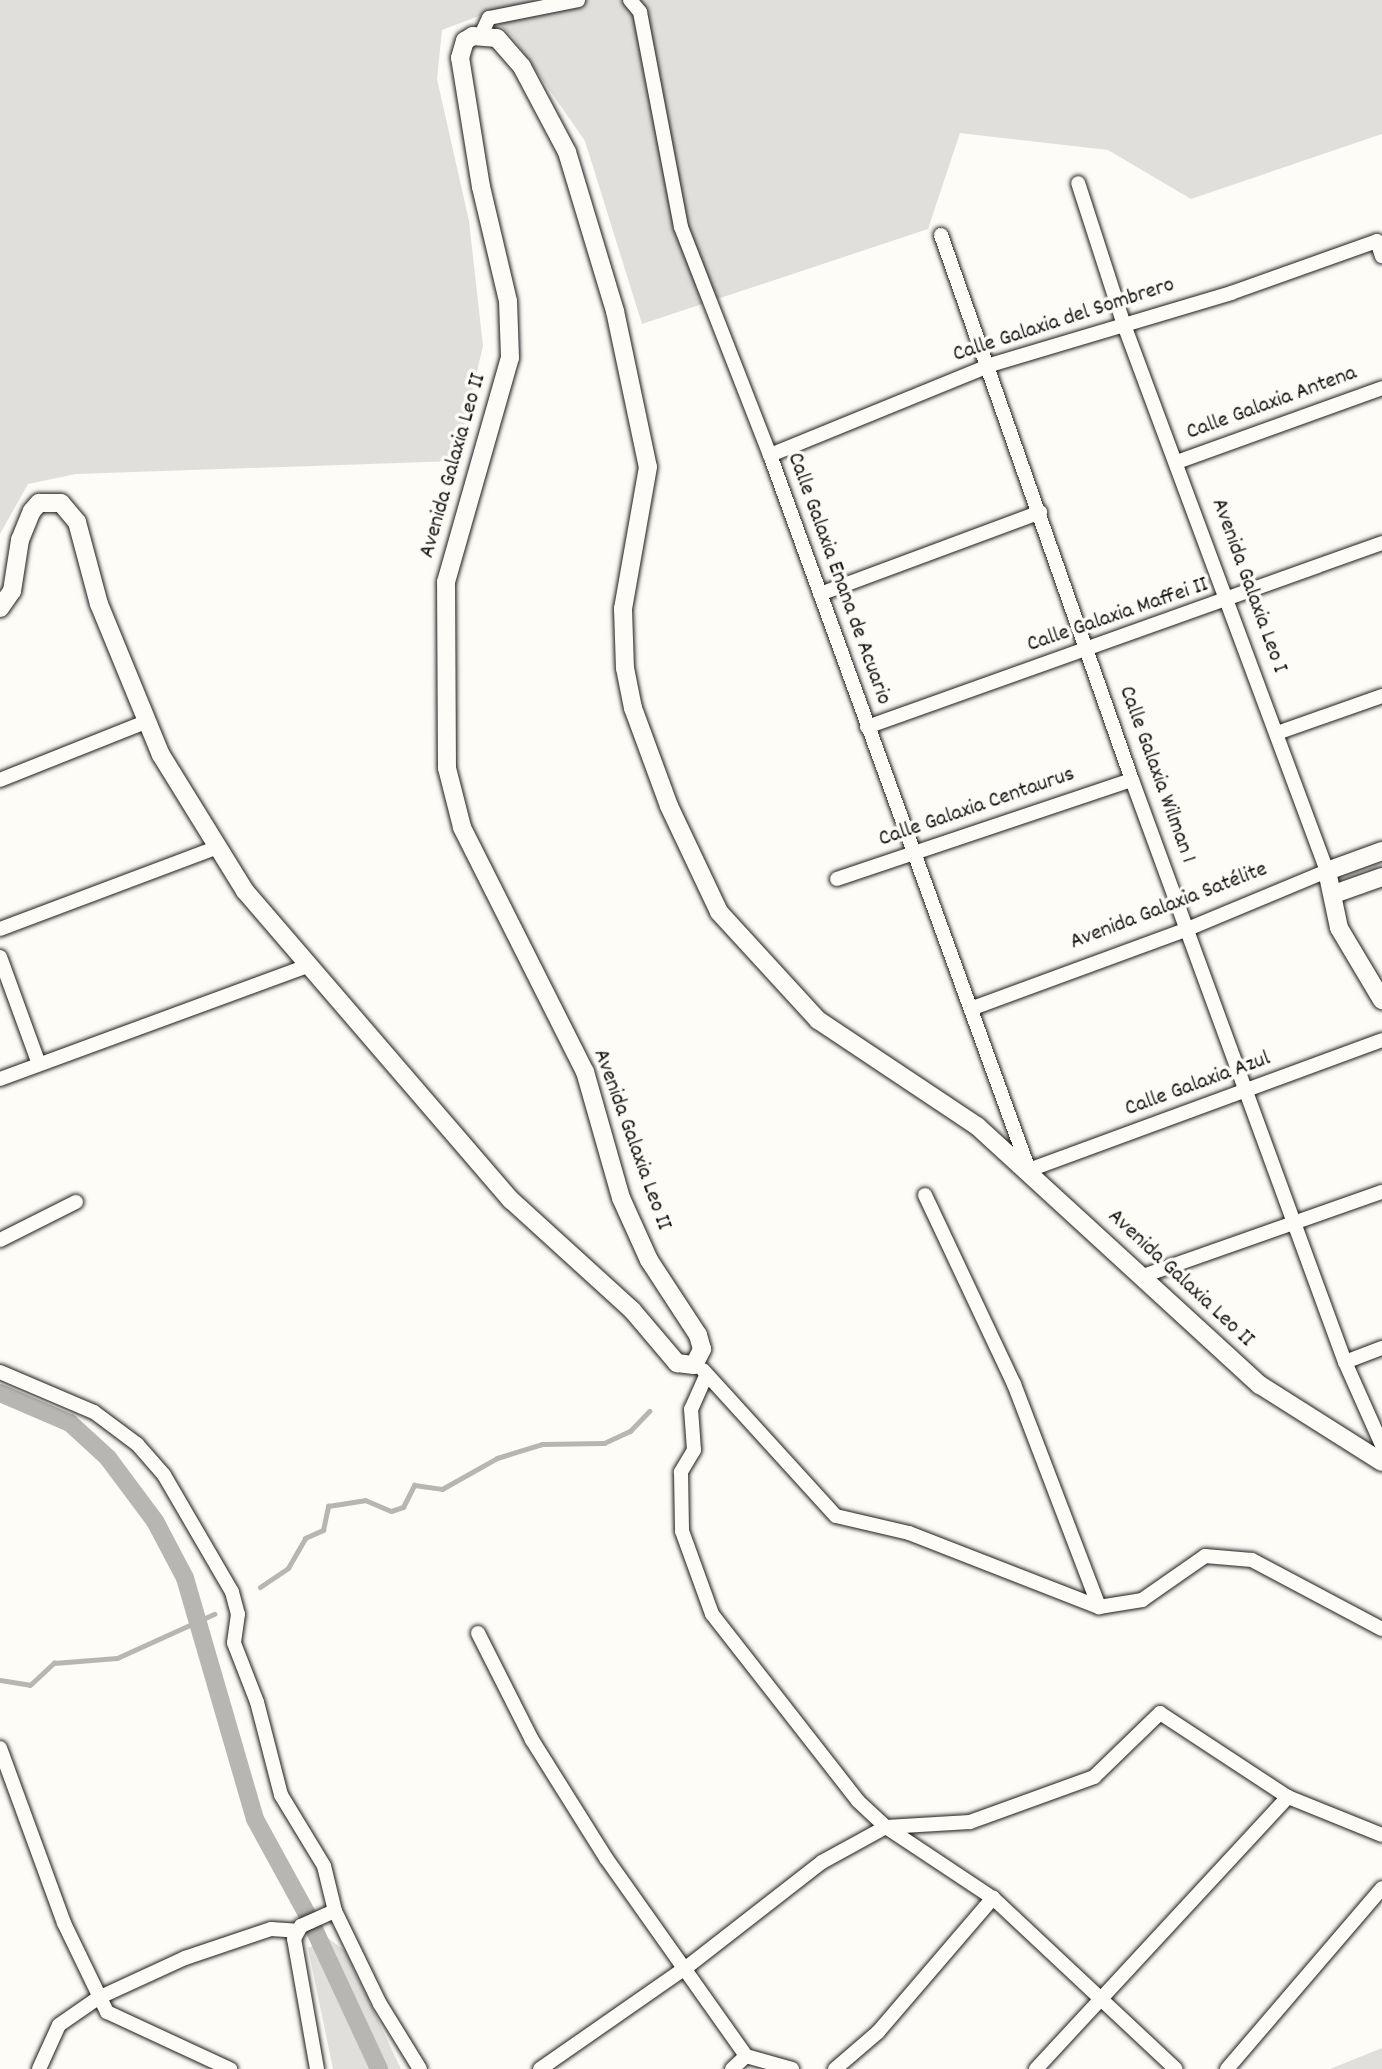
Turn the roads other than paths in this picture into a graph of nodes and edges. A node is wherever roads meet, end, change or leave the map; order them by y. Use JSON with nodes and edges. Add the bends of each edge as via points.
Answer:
{"nodes":[{"id":1,"x":578,"y":0,"type":"edge"},
{"id":2,"x":629,"y":0,"type":"edge"},
{"id":3,"x":481,"y":35,"type":"junction"},
{"id":4,"x":1078,"y":183,"type":"dead end"},
{"id":5,"x":941,"y":234,"type":"dead end"},
{"id":6,"x":1382,"y":256,"type":"edge"},
{"id":7,"x":1124,"y":325,"type":"junction"},
{"id":8,"x":990,"y":365,"type":"junction"},
{"id":9,"x":1382,"y":388,"type":"edge"},
{"id":10,"x":769,"y":454,"type":"junction"},
{"id":11,"x":1177,"y":462,"type":"junction"},
{"id":12,"x":1040,"y":512,"type":"junction"},
{"id":13,"x":1382,"y":543,"type":"edge"},
{"id":14,"x":820,"y":594,"type":"junction"},
{"id":15,"x":1226,"y":602,"type":"junction"},
{"id":16,"x":0,"y":608,"type":"edge"},
{"id":17,"x":1087,"y":652,"type":"junction"},
{"id":18,"x":1382,"y":696,"type":"edge"},
{"id":19,"x":146,"y":722,"type":"junction"},
{"id":20,"x":867,"y":727,"type":"junction"},
{"id":21,"x":1277,"y":733,"type":"junction"},
{"id":22,"x":0,"y":780,"type":"edge"},
{"id":23,"x":1132,"y":780,"type":"junction"},
{"id":24,"x":218,"y":847,"type":"junction"},
{"id":25,"x":1382,"y":851,"type":"edge"},
{"id":26,"x":915,"y":853,"type":"junction"},
{"id":27,"x":1326,"y":870,"type":"junction"},
{"id":28,"x":1382,"y":877,"type":"edge"},
{"id":29,"x":837,"y":879,"type":"dead end"},
{"id":30,"x":1334,"y":894,"type":"junction"},
{"id":31,"x":1190,"y":928,"type":"junction"},
{"id":32,"x":0,"y":929,"type":"edge"},
{"id":33,"x":0,"y":957,"type":"edge"},
{"id":34,"x":307,"y":966,"type":"junction"},
{"id":35,"x":1382,"y":1000,"type":"edge"},
{"id":36,"x":973,"y":1008,"type":"junction"},
{"id":37,"x":1382,"y":1040,"type":"edge"},
{"id":38,"x":39,"y":1064,"type":"junction"},
{"id":39,"x":0,"y":1079,"type":"edge"},
{"id":40,"x":1250,"y":1091,"type":"junction"},
{"id":41,"x":1029,"y":1170,"type":"junction"},
{"id":42,"x":1382,"y":1192,"type":"edge"},
{"id":43,"x":925,"y":1195,"type":"dead end"},
{"id":44,"x":76,"y":1202,"type":"dead end"},
{"id":45,"x":1297,"y":1225,"type":"junction"},
{"id":46,"x":0,"y":1240,"type":"edge"},
{"id":47,"x":1139,"y":1277,"type":"junction"},
{"id":48,"x":1382,"y":1348,"type":"edge"},
{"id":49,"x":700,"y":1359,"type":"junction"},
{"id":50,"x":1345,"y":1363,"type":"junction"},
{"id":51,"x":0,"y":1372,"type":"edge"},
{"id":52,"x":705,"y":1378,"type":"junction"},
{"id":53,"x":1382,"y":1445,"type":"edge"},
{"id":54,"x":1382,"y":1462,"type":"edge"},
{"id":55,"x":1099,"y":1607,"type":"junction"},
{"id":56,"x":1382,"y":1629,"type":"edge"},
{"id":57,"x":478,"y":1633,"type":"dead end"},
{"id":58,"x":0,"y":1748,"type":"edge"},
{"id":59,"x":1288,"y":1797,"type":"junction"},
{"id":60,"x":886,"y":1827,"type":"junction"},
{"id":61,"x":1382,"y":1835,"type":"edge"},
{"id":62,"x":1382,"y":1888,"type":"edge"},
{"id":63,"x":993,"y":1898,"type":"junction"},
{"id":64,"x":335,"y":1912,"type":"junction"},
{"id":65,"x":299,"y":1928,"type":"junction"},
{"id":66,"x":687,"y":1967,"type":"junction"},
{"id":67,"x":98,"y":1998,"type":"junction"},
{"id":68,"x":1099,"y":2000,"type":"junction"},
{"id":69,"x":746,"y":2056,"type":"junction"},
{"id":70,"x":39,"y":2069,"type":"edge"},
{"id":71,"x":230,"y":2069,"type":"edge"},
{"id":72,"x":317,"y":2069,"type":"edge"},
{"id":73,"x":420,"y":2069,"type":"edge"},
{"id":74,"x":540,"y":2069,"type":"edge"},
{"id":75,"x":732,"y":2069,"type":"edge"},
{"id":76,"x":792,"y":2069,"type":"edge"},
{"id":77,"x":835,"y":2069,"type":"edge"},
{"id":78,"x":1035,"y":2069,"type":"edge"},
{"id":79,"x":1176,"y":2069,"type":"edge"},
{"id":80,"x":1227,"y":2069,"type":"edge"}],
"edges":[{"from":1,"to":3,"type":"street","via":[[489,18]]},
{"from":2,"to":10,"type":"street","name":"Calle Galaxia Enana de Acuario","via":[[640,12],[681,227]]},
{"from":3,"to":41,"type":"street","name":"Avenida Galaxia Leo II","via":[[508,47],[549,110],[567,152],[615,311],[648,467],[623,608],[625,668],[633,708],[700,877],[719,912],[758,960],[818,1020],[932,1093]]},
{"from":3,"to":49,"type":"street","name":"Avenida Galaxia Leo II","via":[[465,41],[460,58],[481,187],[508,301],[510,358],[446,582],[447,768],[462,827],[585,1072],[621,1198],[662,1287],[698,1335]]},
{"from":4,"to":7,"type":"street","name":"Avenida Galaxia Leo I"},
{"from":5,"to":8,"type":"street","name":"Calle Galaxia Wilman 1"},
{"from":6,"to":7,"type":"street","name":"Calle Galaxia del Sombrero","via":[[1377,241]]},
{"from":7,"to":8,"type":"street","name":"Calle Galaxia del Sombrero"},
{"from":7,"to":11,"type":"street","name":"Avenida Galaxia Leo I"},
{"from":8,"to":10,"type":"street","name":"Calle Galaxia del Sombrero"},
{"from":8,"to":12,"type":"street","name":"Calle Galaxia Wilman 1"},
{"from":9,"to":11,"type":"street","name":"Calle Galaxia Antena"},
{"from":10,"to":14,"type":"street","name":"Calle Galaxia Enana de Acuario"},
{"from":11,"to":15,"type":"street","name":"Avenida Galaxia Leo I"},
{"from":12,"to":14,"type":"street"},
{"from":12,"to":17,"type":"street","name":"Calle Galaxia Wilman 1"},
{"from":13,"to":15,"type":"street","name":"Calle Galaxia Maffei II"},
{"from":14,"to":20,"type":"street","name":"Calle Galaxia Enana de Acuario"},
{"from":15,"to":17,"type":"street","name":"Calle Galaxia Maffei II"},
{"from":15,"to":21,"type":"street","name":"Avenida Galaxia Leo I"},
{"from":16,"to":19,"type":"street","via":[[12,591],[20,540],[32,511],[39,503],[61,503],[81,533],[99,604]]},
{"from":17,"to":20,"type":"street","name":"Calle Galaxia Maffei II"},
{"from":17,"to":23,"type":"street","name":"Calle Galaxia Wilman 1"},
{"from":18,"to":21,"type":"street"},
{"from":19,"to":22,"type":"street"},
{"from":19,"to":24,"type":"street"},
{"from":20,"to":26,"type":"street","name":"Calle Galaxia Enana de Acuario"},
{"from":21,"to":27,"type":"street","name":"Avenida Galaxia Leo I"},
{"from":23,"to":26,"type":"street","name":"Calle Galaxia Centaurus"},
{"from":23,"to":31,"type":"street","name":"Calle Galaxia Wilman 1"},
{"from":24,"to":32,"type":"street"},
{"from":24,"to":34,"type":"street","via":[[245,891]]},
{"from":25,"to":27,"type":"street","name":"Avenida Galaxia Satélite"},
{"from":26,"to":29,"type":"street","name":"Calle Galaxia Centaurus"},
{"from":26,"to":36,"type":"street","name":"Calle Galaxia Enana de Acuario"},
{"from":27,"to":30,"type":"street","name":"Avenida Galaxia Leo I"},
{"from":27,"to":31,"type":"street","name":"Avenida Galaxia Satélite"},
{"from":28,"to":30,"type":"street"},
{"from":30,"to":35,"type":"street","name":"Avenida Galaxia Leo I","via":[[1339,928]]},
{"from":31,"to":36,"type":"street","name":"Avenida Galaxia Satélite"},
{"from":31,"to":40,"type":"street","name":"Calle Galaxia Wilman 1"},
{"from":33,"to":38,"type":"street"},
{"from":34,"to":38,"type":"street"},
{"from":34,"to":49,"type":"street","via":[[538,1227],[632,1310],[677,1363],[694,1365]]},
{"from":36,"to":41,"type":"street","name":"Calle Galaxia Enana de Acuario"},
{"from":37,"to":40,"type":"street","name":"Calle Galaxia Azul"},
{"from":38,"to":39,"type":"street"},
{"from":40,"to":41,"type":"street","name":"Calle Galaxia Azul"},
{"from":40,"to":45,"type":"street","name":"Calle Galaxia Wilman 1"},
{"from":41,"to":47,"type":"street","name":"Avenida Galaxia Leo II"},
{"from":42,"to":45,"type":"street"},
{"from":43,"to":55,"type":"street","via":[[1014,1384]]},
{"from":44,"to":46,"type":"street"},
{"from":45,"to":47,"type":"street"},
{"from":45,"to":50,"type":"street","name":"Calle Galaxia Wilman 1"},
{"from":47,"to":54,"type":"street","name":"Avenida Galaxia Leo II","via":[[1260,1385]]},
{"from":48,"to":50,"type":"street"},
{"from":49,"to":52,"type":"street"},
{"from":50,"to":53,"type":"street","name":"Calle Galaxia Wilman 1"},
{"from":51,"to":64,"type":"street","via":[[94,1412],[138,1444],[163,1475],[232,1592],[239,1614],[234,1643],[257,1702],[272,1776],[324,1866]]},
{"from":52,"to":55,"type":"street","via":[[836,1516],[909,1533]]},
{"from":52,"to":60,"type":"street","via":[[691,1409],[694,1450],[681,1472],[682,1531],[694,1572],[712,1614],[858,1801]]},
{"from":55,"to":56,"type":"street","via":[[1142,1600],[1205,1556],[1252,1560]]},
{"from":57,"to":66,"type":"street","via":[[532,1740],[606,1858]]},
{"from":58,"to":67,"type":"street"},
{"from":59,"to":60,"type":"street","via":[[1160,1713],[1094,1777],[970,1822]]},
{"from":59,"to":61,"type":"street"},
{"from":59,"to":68,"type":"street"},
{"from":60,"to":63,"type":"street"},
{"from":60,"to":66,"type":"street","via":[[822,1862]]},
{"from":62,"to":80,"type":"street"},
{"from":63,"to":68,"type":"street"},
{"from":63,"to":77,"type":"street","via":[[878,2032]]},
{"from":64,"to":65,"type":"street"},
{"from":64,"to":73,"type":"street","via":[[380,2004]]},
{"from":65,"to":67,"type":"street","via":[[271,1929],[185,1958]]},
{"from":65,"to":72,"type":"street","via":[[294,1953]]},
{"from":66,"to":69,"type":"street"},
{"from":66,"to":74,"type":"street"},
{"from":67,"to":70,"type":"street","via":[[60,2025]]},
{"from":67,"to":71,"type":"street","via":[[121,2021]]},
{"from":68,"to":78,"type":"street"},
{"from":68,"to":79,"type":"street"},
{"from":69,"to":75,"type":"street"},
{"from":69,"to":76,"type":"street"}]}
